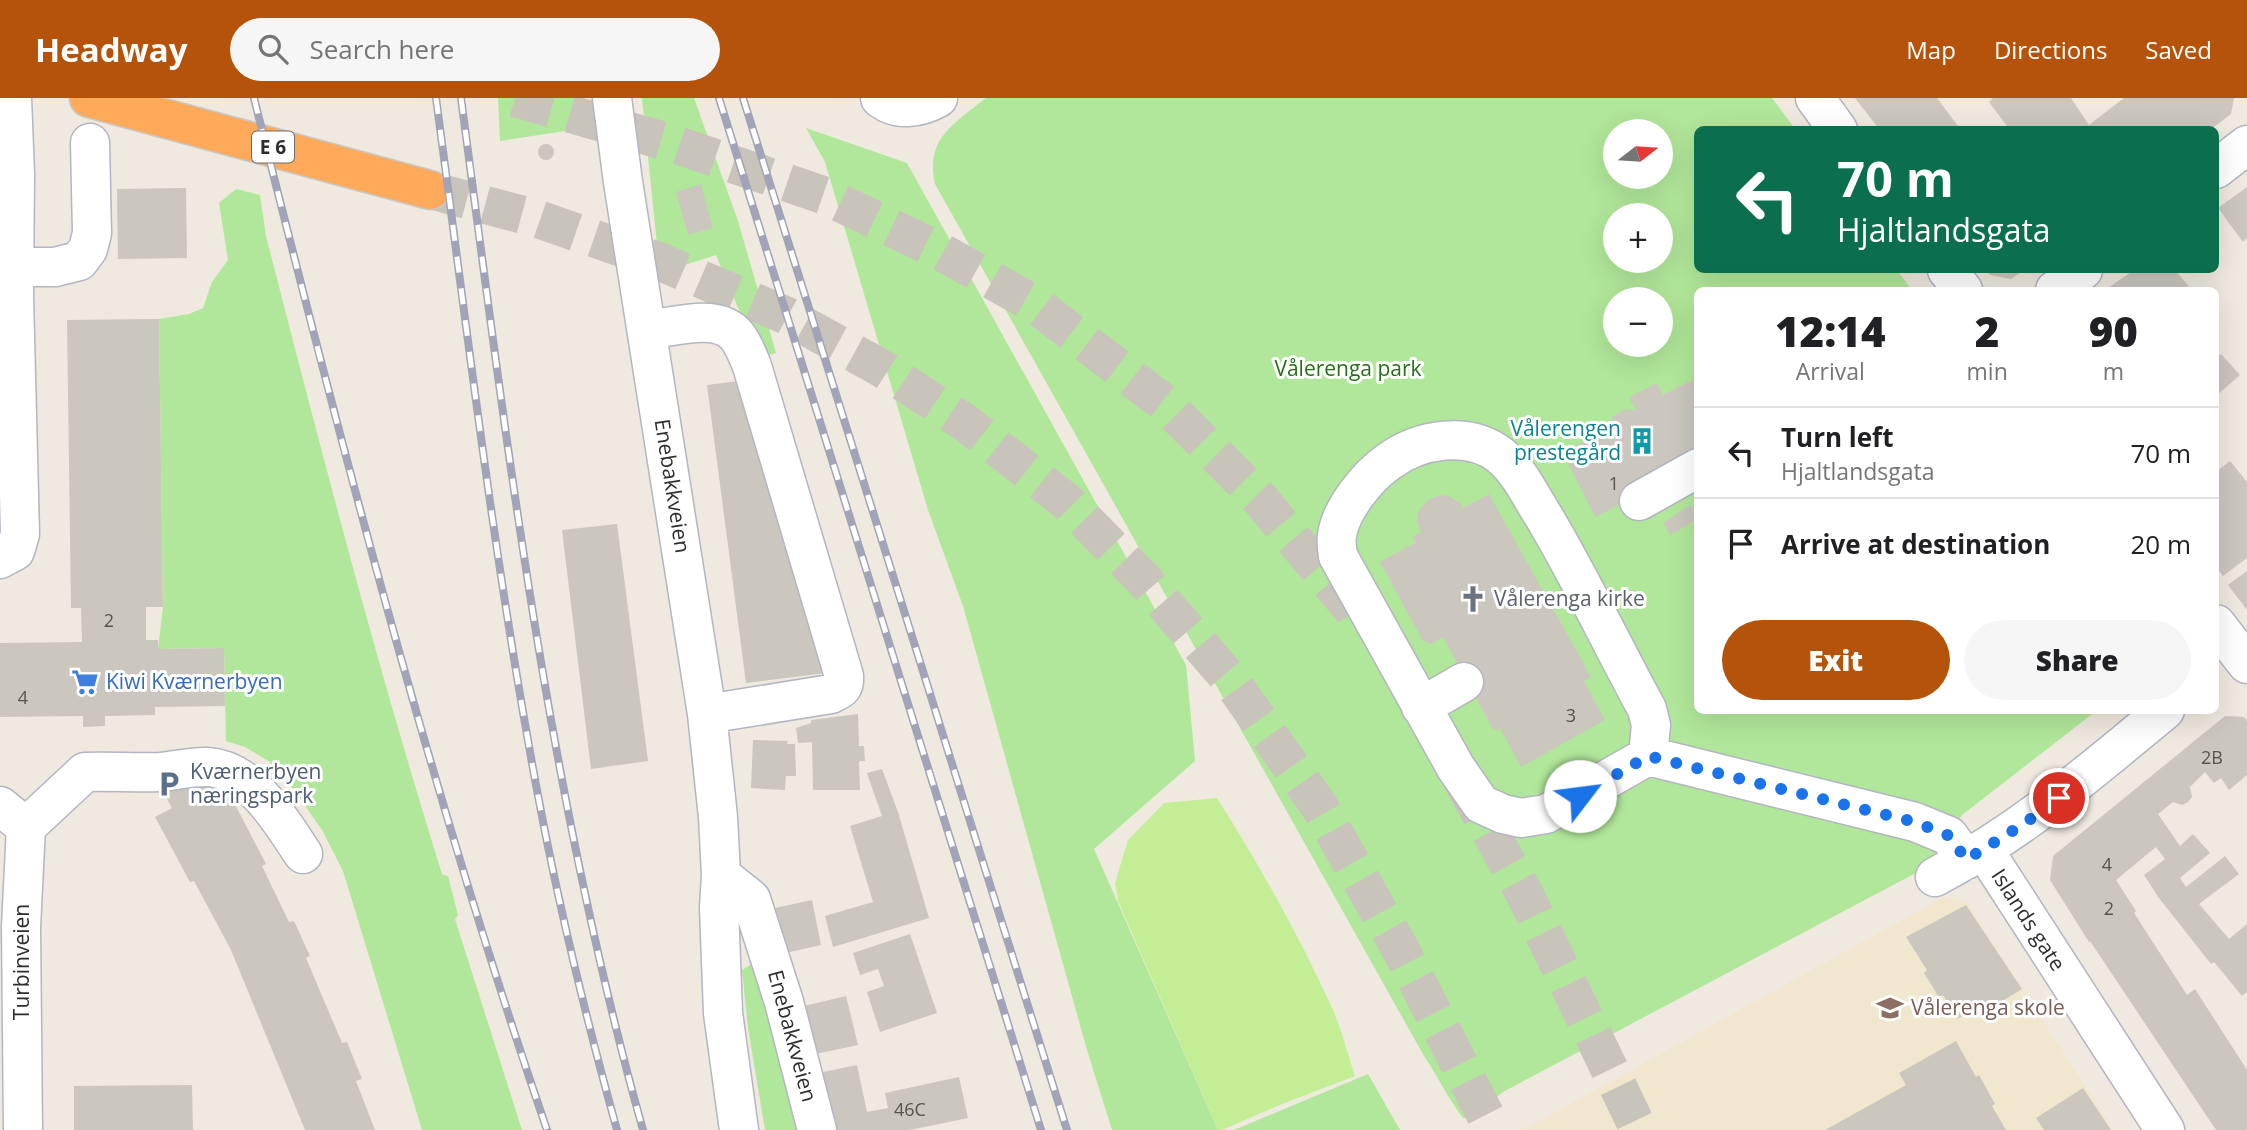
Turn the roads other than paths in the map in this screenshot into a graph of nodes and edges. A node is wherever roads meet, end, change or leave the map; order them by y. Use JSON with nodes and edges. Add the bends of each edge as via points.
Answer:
{"nodes":[{"id":1,"x":12,"y":98,"type":"edge"},
{"id":2,"x":612,"y":98,"type":"edge"},
{"id":3,"x":880,"y":98,"type":"edge"},
{"id":4,"x":938,"y":98,"type":"edge"},
{"id":5,"x":1815,"y":98,"type":"edge"},
{"id":6,"x":102,"y":101,"type":"edge"},
{"id":7,"x":1835,"y":126,"type":"edge"},
{"id":8,"x":90,"y":143,"type":"dead end"},
{"id":9,"x":2247,"y":145,"type":"edge"},
{"id":10,"x":2219,"y":167,"type":"edge"},
{"id":11,"x":430,"y":190,"type":"tunnel mouth"},
{"id":12,"x":8,"y":266,"type":"edge"},
{"id":13,"x":1949,"y":273,"type":"edge"},
{"id":14,"x":2079,"y":273,"type":"edge"},
{"id":15,"x":1961,"y":287,"type":"edge"},
{"id":16,"x":2059,"y":287,"type":"edge"},
{"id":17,"x":647,"y":330,"type":"junction"},
{"id":18,"x":1694,"y":470,"type":"edge"},
{"id":19,"x":1639,"y":501,"type":"dead end"},
{"id":20,"x":0,"y":559,"type":"edge"},
{"id":21,"x":1464,"y":682,"type":"dead end"},
{"id":22,"x":1421,"y":707,"type":"junction"},
{"id":23,"x":707,"y":714,"type":"junction"},
{"id":24,"x":2160,"y":714,"type":"edge"},
{"id":25,"x":1648,"y":756,"type":"junction"},
{"id":26,"x":13,"y":817,"type":"edge"},
{"id":27,"x":303,"y":854,"type":"dead end"},
{"id":28,"x":1961,"y":862,"type":"junction"},
{"id":29,"x":721,"y":875,"type":"junction"},
{"id":30,"x":23,"y":1130,"type":"edge"},
{"id":31,"x":739,"y":1130,"type":"edge"},
{"id":32,"x":817,"y":1130,"type":"edge"},
{"id":33,"x":2165,"y":1130,"type":"edge"}],
"edges":[{"from":1,"to":12,"type":"street"},
{"from":2,"to":17,"type":"street","name":"Enebakkveien"},
{"from":3,"to":4,"type":"street","via":[[908,107]]},
{"from":5,"to":7,"type":"street"},
{"from":6,"to":11,"type":"highway","number":"E 6"},
{"from":8,"to":12,"type":"street","via":[[93,233],[88,249],[79,261],[55,267]]},
{"from":9,"to":10,"type":"street"},
{"from":12,"to":20,"type":"street","via":[[14,296],[20,534],[15,551]]},
{"from":13,"to":15,"type":"street"},
{"from":14,"to":16,"type":"street"},
{"from":17,"to":23,"type":"street","name":"Enebakkveien"},
{"from":17,"to":23,"type":"street","via":[[710,322],[727,326],[738,337],[752,366],[845,676],[842,689],[831,694]]},
{"from":18,"to":19,"type":"street"},
{"from":21,"to":22,"type":"street"},
{"from":22,"to":25,"type":"street","via":[[1480,804],[1521,818],[1557,809]]},
{"from":22,"to":25,"type":"street","via":[[1338,556],[1336,536],[1360,489],[1389,461],[1422,444],[1468,442],[1501,456],[1513,469],[1561,546],[1647,709],[1651,725]]},
{"from":23,"to":29,"type":"street","name":"Enebakkveien"},
{"from":24,"to":28,"type":"street","via":[[2059,798]]},
{"from":25,"to":28,"type":"street","name":"Islands gate","via":[[1915,822],[1950,836]]},
{"from":26,"to":27,"type":"street","via":[[85,772],[166,778],[183,767],[208,767],[234,774],[268,806]]},
{"from":26,"to":30,"type":"street","name":"Turbinveien","via":[[21,927]]},
{"from":28,"to":33,"type":"street","name":"Islands gate"},
{"from":29,"to":31,"type":"street","name":"Enebakkveien","via":[[723,1013]]},
{"from":29,"to":32,"type":"street","name":"Enebakkveien","via":[[751,899]]}]}
